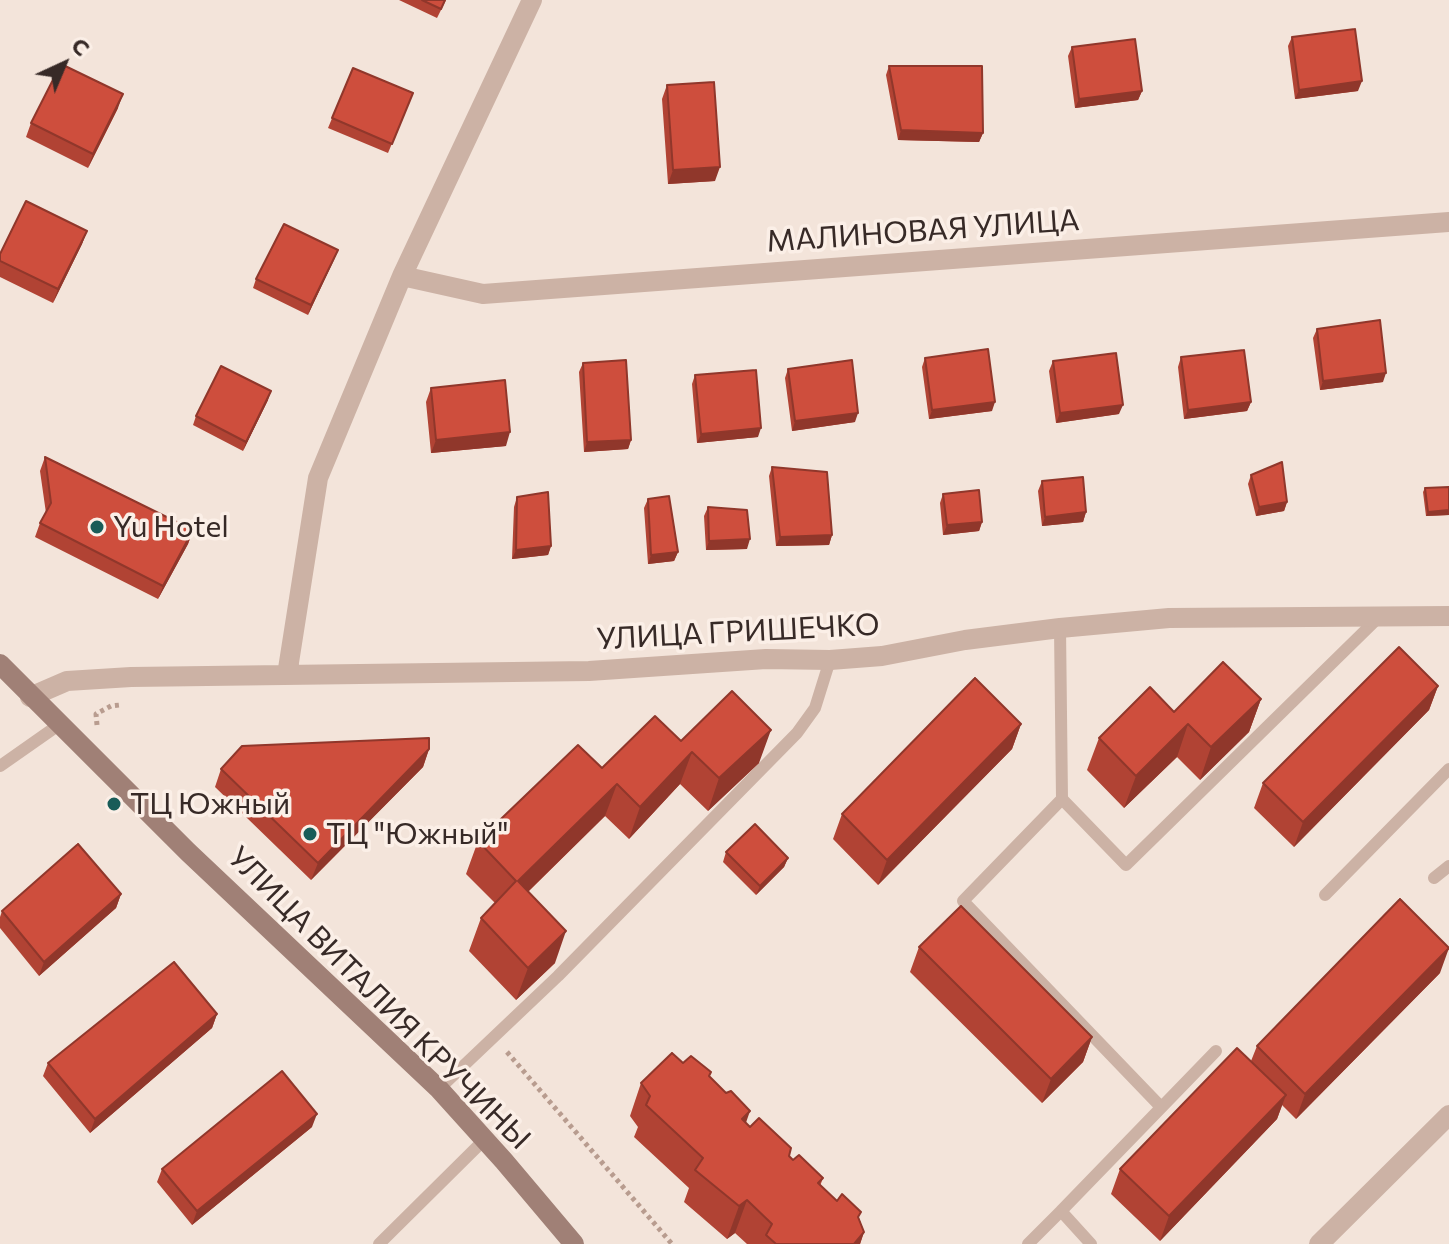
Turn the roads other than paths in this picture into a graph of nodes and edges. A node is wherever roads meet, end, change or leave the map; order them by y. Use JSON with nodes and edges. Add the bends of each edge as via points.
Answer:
{"nodes":[{"id":1,"x":532,"y":0,"type":"edge"},
{"id":2,"x":1449,"y":222,"type":"edge"},
{"id":3,"x":402,"y":276,"type":"junction"},
{"id":4,"x":1449,"y":616,"type":"edge"},
{"id":5,"x":1378,"y":618,"type":"junction"},
{"id":6,"x":1060,"y":628,"type":"junction"},
{"id":7,"x":830,"y":660,"type":"junction"},
{"id":8,"x":0,"y":664,"type":"edge"},
{"id":9,"x":287,"y":675,"type":"junction"},
{"id":10,"x":30,"y":697,"type":"junction"},
{"id":11,"x":60,"y":724,"type":"junction"},
{"id":12,"x":0,"y":766,"type":"edge"},
{"id":13,"x":1449,"y":769,"type":"edge"},
{"id":14,"x":1062,"y":799,"type":"junction"},
{"id":15,"x":1449,"y":866,"type":"edge"},
{"id":16,"x":1434,"y":878,"type":"dead end"},
{"id":17,"x":1325,"y":895,"type":"dead end"},
{"id":18,"x":1216,"y":1051,"type":"dead end"},
{"id":19,"x":439,"y":1089,"type":"junction"},
{"id":20,"x":1161,"y":1107,"type":"junction"},
{"id":21,"x":1449,"y":1115,"type":"edge"},
{"id":22,"x":484,"y":1140,"type":"junction"},
{"id":23,"x":1061,"y":1211,"type":"junction"},
{"id":24,"x":379,"y":1244,"type":"edge"},
{"id":25,"x":574,"y":1244,"type":"edge"},
{"id":26,"x":1028,"y":1244,"type":"edge"},
{"id":27,"x":1091,"y":1244,"type":"edge"},
{"id":28,"x":1319,"y":1244,"type":"edge"}],
"edges":[{"from":1,"to":3,"type":"street"},
{"from":2,"to":3,"type":"street","name":"МАЛИНОВАЯ УЛИЦА","via":[[483,294]]},
{"from":3,"to":9,"type":"street","via":[[318,478]]},
{"from":4,"to":5,"type":"street","name":"УЛИЦА ГРИШЕЧКО"},
{"from":5,"to":6,"type":"street","name":"УЛИЦА ГРИШЕЧКО","via":[[1169,618]]},
{"from":5,"to":14,"type":"lane","via":[[1126,865]]},
{"from":6,"to":7,"type":"street","name":"УЛИЦА ГРИШЕЧКО"},
{"from":6,"to":14,"type":"lane"},
{"from":7,"to":9,"type":"street","name":"УЛИЦА ГРИШЕЧКО","via":[[589,671]]},
{"from":7,"to":19,"type":"lane","via":[[815,708],[797,733]]},
{"from":8,"to":10,"type":"street","name":"УЛИЦА ВИТАЛИЯ КРУЧИНЫ"},
{"from":9,"to":10,"type":"street","name":"УЛИЦА ГРИШЕЧКО","via":[[67,681]]},
{"from":10,"to":11,"type":"street","name":"УЛИЦА ВИТАЛИЯ КРУЧИНЫ"},
{"from":11,"to":12,"type":"lane"},
{"from":11,"to":19,"type":"street","name":"УЛИЦА ВИТАЛИЯ КРУЧИНЫ"},
{"from":13,"to":17,"type":"lane"},
{"from":14,"to":20,"type":"lane","via":[[963,901]]},
{"from":15,"to":16,"type":"lane"},
{"from":18,"to":20,"type":"lane"},
{"from":19,"to":22,"type":"street","name":"УЛИЦА ВИТАЛИЯ КРУЧИНЫ"},
{"from":20,"to":23,"type":"lane"},
{"from":21,"to":28,"type":"street"},
{"from":22,"to":24,"type":"lane"},
{"from":22,"to":25,"type":"street","name":"УЛИЦА ВИТАЛИЯ КРУЧИНЫ"},
{"from":23,"to":26,"type":"lane"},
{"from":23,"to":27,"type":"lane"}]}
